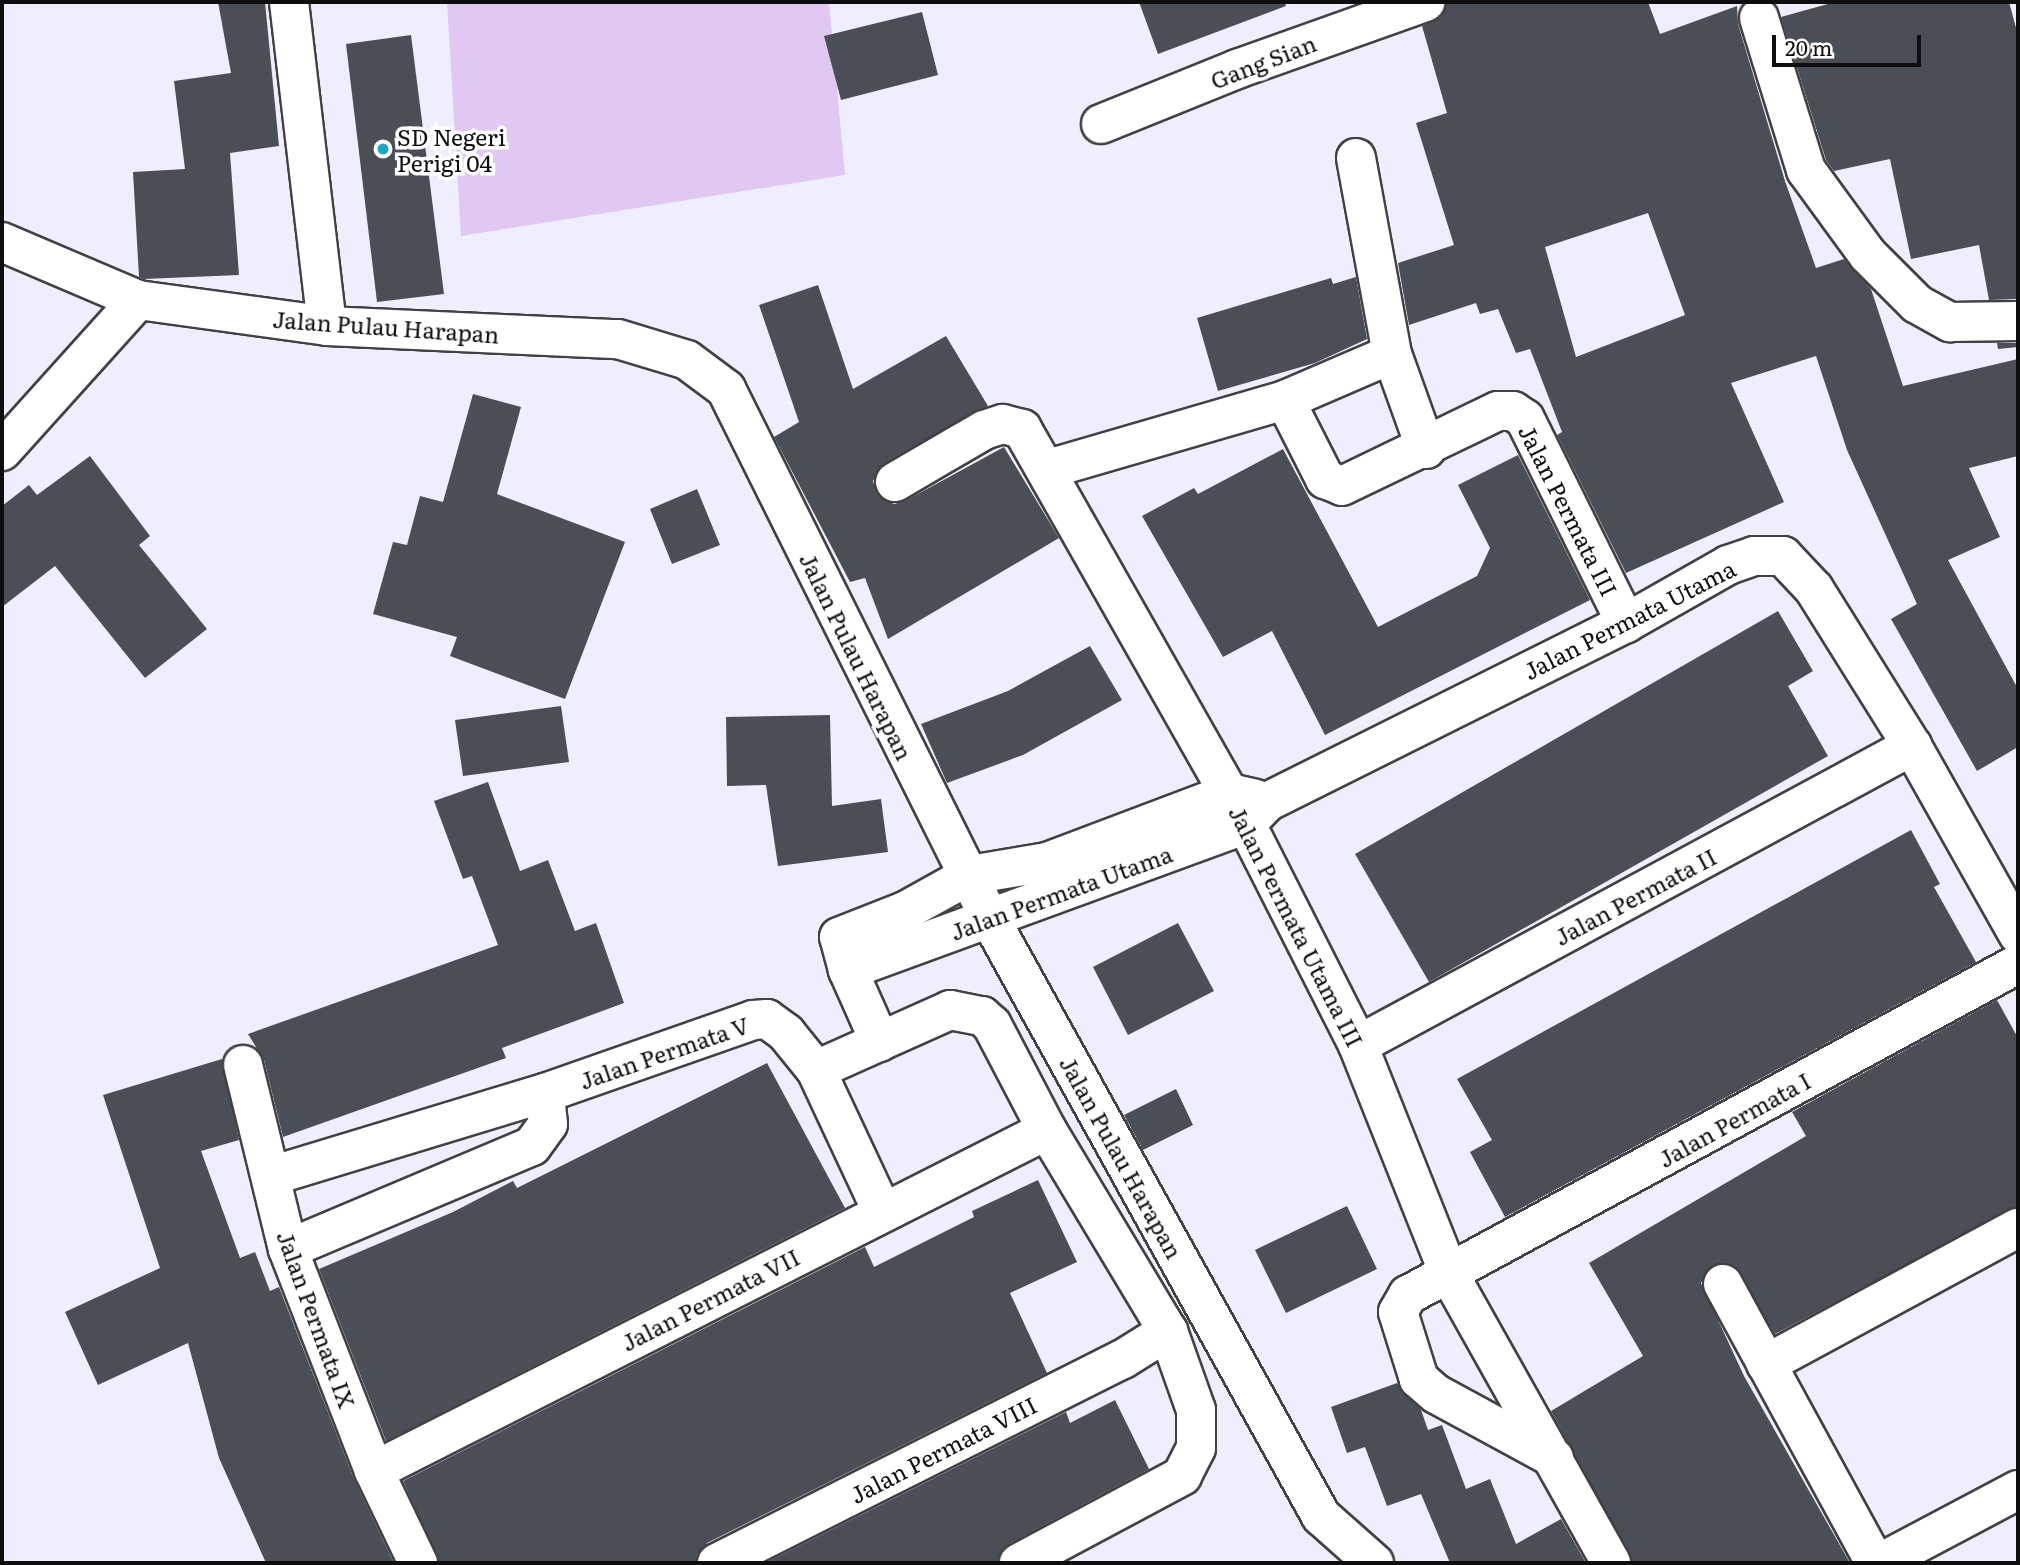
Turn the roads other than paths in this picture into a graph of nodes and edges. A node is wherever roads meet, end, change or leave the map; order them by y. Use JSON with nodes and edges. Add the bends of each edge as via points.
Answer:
{"nodes":[{"id":1,"x":289,"y":2,"type":"edge"},
{"id":2,"x":1425,"y":2,"type":"edge"},
{"id":3,"x":1759,"y":18,"type":"dead end"},
{"id":4,"x":1101,"y":124,"type":"dead end"},
{"id":5,"x":1356,"y":158,"type":"dead end"},
{"id":6,"x":2,"y":242,"type":"edge"},
{"id":7,"x":138,"y":300,"type":"junction"},
{"id":8,"x":2018,"y":321,"type":"edge"},
{"id":9,"x":327,"y":326,"type":"junction"},
{"id":10,"x":1392,"y":354,"type":"junction"},
{"id":11,"x":1285,"y":400,"type":"junction"},
{"id":12,"x":1426,"y":449,"type":"junction"},
{"id":13,"x":2,"y":451,"type":"edge"},
{"id":14,"x":1048,"y":469,"type":"junction"},
{"id":15,"x":895,"y":482,"type":"dead end"},
{"id":16,"x":1626,"y":623,"type":"junction"},
{"id":17,"x":1912,"y":746,"type":"junction"},
{"id":18,"x":1248,"y":806,"type":"junction"},
{"id":19,"x":970,"y":875,"type":"junction"},
{"id":20,"x":990,"y":919,"type":"junction"},
{"id":21,"x":2018,"y":934,"type":"edge"},
{"id":22,"x":843,"y":953,"type":"junction"},
{"id":23,"x":2018,"y":964,"type":"edge"},
{"id":24,"x":880,"y":1042,"type":"junction"},
{"id":25,"x":1358,"y":1045,"type":"junction"},
{"id":26,"x":243,"y":1065,"type":"dead end"},
{"id":27,"x":816,"y":1070,"type":"junction"},
{"id":28,"x":545,"y":1093,"type":"junction"},
{"id":29,"x":1047,"y":1130,"type":"junction"},
{"id":30,"x":271,"y":1176,"type":"junction"},
{"id":31,"x":882,"y":1211,"type":"junction"},
{"id":32,"x":2018,"y":1228,"type":"edge"},
{"id":33,"x":288,"y":1249,"type":"junction"},
{"id":34,"x":1450,"y":1274,"type":"junction"},
{"id":35,"x":1723,"y":1284,"type":"dead end"},
{"id":36,"x":1168,"y":1331,"type":"junction"},
{"id":37,"x":1766,"y":1364,"type":"junction"},
{"id":38,"x":1554,"y":1458,"type":"junction"},
{"id":39,"x":374,"y":1471,"type":"junction"},
{"id":40,"x":2018,"y":1490,"type":"edge"},
{"id":41,"x":418,"y":1563,"type":"edge"},
{"id":42,"x":717,"y":1563,"type":"edge"},
{"id":43,"x":1019,"y":1563,"type":"edge"},
{"id":44,"x":1374,"y":1563,"type":"edge"},
{"id":45,"x":1611,"y":1563,"type":"edge"},
{"id":46,"x":1877,"y":1563,"type":"edge"}],
"edges":[{"from":1,"to":9,"type":"street"},
{"from":2,"to":4,"type":"street","name":"Gang Sian","via":[[1247,65]]},
{"from":3,"to":8,"type":"street","via":[[1806,170],[1868,255],[1917,304],[1950,322]]},
{"from":5,"to":10,"type":"street"},
{"from":6,"to":7,"type":"street","name":"Jalan Pulau Harapan"},
{"from":7,"to":9,"type":"street","name":"Jalan Pulau Harapan"},
{"from":7,"to":13,"type":"street"},
{"from":9,"to":19,"type":"street","name":"Jalan Pulau Harapan","via":[[618,339],[687,360],[726,389],[897,741]]},
{"from":10,"to":11,"type":"street"},
{"from":10,"to":12,"type":"street"},
{"from":11,"to":12,"type":"street","name":"Jalan Permata III","via":[[1333,485],[1342,486]]},
{"from":11,"to":14,"type":"street"},
{"from":12,"to":16,"type":"street","name":"Jalan Permata III","via":[[1498,411],[1513,411],[1525,419]]},
{"from":14,"to":15,"type":"street","name":"Jalan Permata Utama III","via":[[1022,429],[1003,424],[984,430]]},
{"from":14,"to":18,"type":"street","name":"Jalan Permata Utama III"},
{"from":16,"to":17,"type":"street","name":"Jalan Permata Utama","via":[[1728,565],[1754,556],[1783,556],[1814,589]]},
{"from":16,"to":18,"type":"street","name":"Jalan Permata Utama"},
{"from":17,"to":21,"type":"street","name":"Jalan Permata Utama"},
{"from":17,"to":25,"type":"street","name":"Jalan Permata II"},
{"from":18,"to":19,"type":"street","name":"Jalan Permata Utama","via":[[1047,862]]},
{"from":18,"to":20,"type":"street","name":"Jalan Permata Utama"},
{"from":18,"to":25,"type":"street","name":"Jalan Permata Utama III"},
{"from":19,"to":20,"type":"street","name":"Jalan Pulau Harapan"},
{"from":19,"to":22,"type":"street","name":"Jalan Permata Utama"},
{"from":20,"to":22,"type":"street","name":"Jalan Permata Utama"},
{"from":20,"to":44,"type":"street","name":"Jalan Pulau Harapan","via":[[1321,1516]]},
{"from":22,"to":24,"type":"street"},
{"from":23,"to":34,"type":"street","name":"Jalan Permata I"},
{"from":24,"to":27,"type":"street"},
{"from":24,"to":29,"type":"street","via":[[950,1010],[982,1016],[992,1025]]},
{"from":25,"to":34,"type":"street","name":"Jalan Permata Utama III"},
{"from":26,"to":30,"type":"street","name":"Jalan Permata IX"},
{"from":27,"to":28,"type":"street","name":"Jalan Permata V","via":[[777,1024],[753,1020]]},
{"from":27,"to":31,"type":"street","name":"Jalan Permata V"},
{"from":28,"to":30,"type":"street","name":"Jalan Permata V"},
{"from":28,"to":33,"type":"street","via":[[548,1124],[532,1146]]},
{"from":29,"to":31,"type":"street","name":"Jalan Permata VII"},
{"from":29,"to":36,"type":"street"},
{"from":30,"to":33,"type":"street","name":"Jalan Permata IX"},
{"from":31,"to":39,"type":"street","name":"Jalan Permata VII"},
{"from":32,"to":37,"type":"street"},
{"from":33,"to":39,"type":"street","name":"Jalan Permata IX"},
{"from":34,"to":38,"type":"street","name":"Jalan Permata Utama III"},
{"from":34,"to":38,"type":"street","via":[[1408,1296],[1398,1312],[1419,1379],[1436,1394]]},
{"from":35,"to":37,"type":"street"},
{"from":36,"to":42,"type":"street","name":"Jalan Permata VIII","via":[[1123,1359]]},
{"from":36,"to":43,"type":"street","via":[[1196,1410],[1196,1448],[1182,1476]]},
{"from":37,"to":46,"type":"street"},
{"from":38,"to":45,"type":"street","name":"Jalan Permata Utama III"},
{"from":39,"to":41,"type":"street","name":"Jalan Permata IX"},
{"from":40,"to":46,"type":"street"}]}
